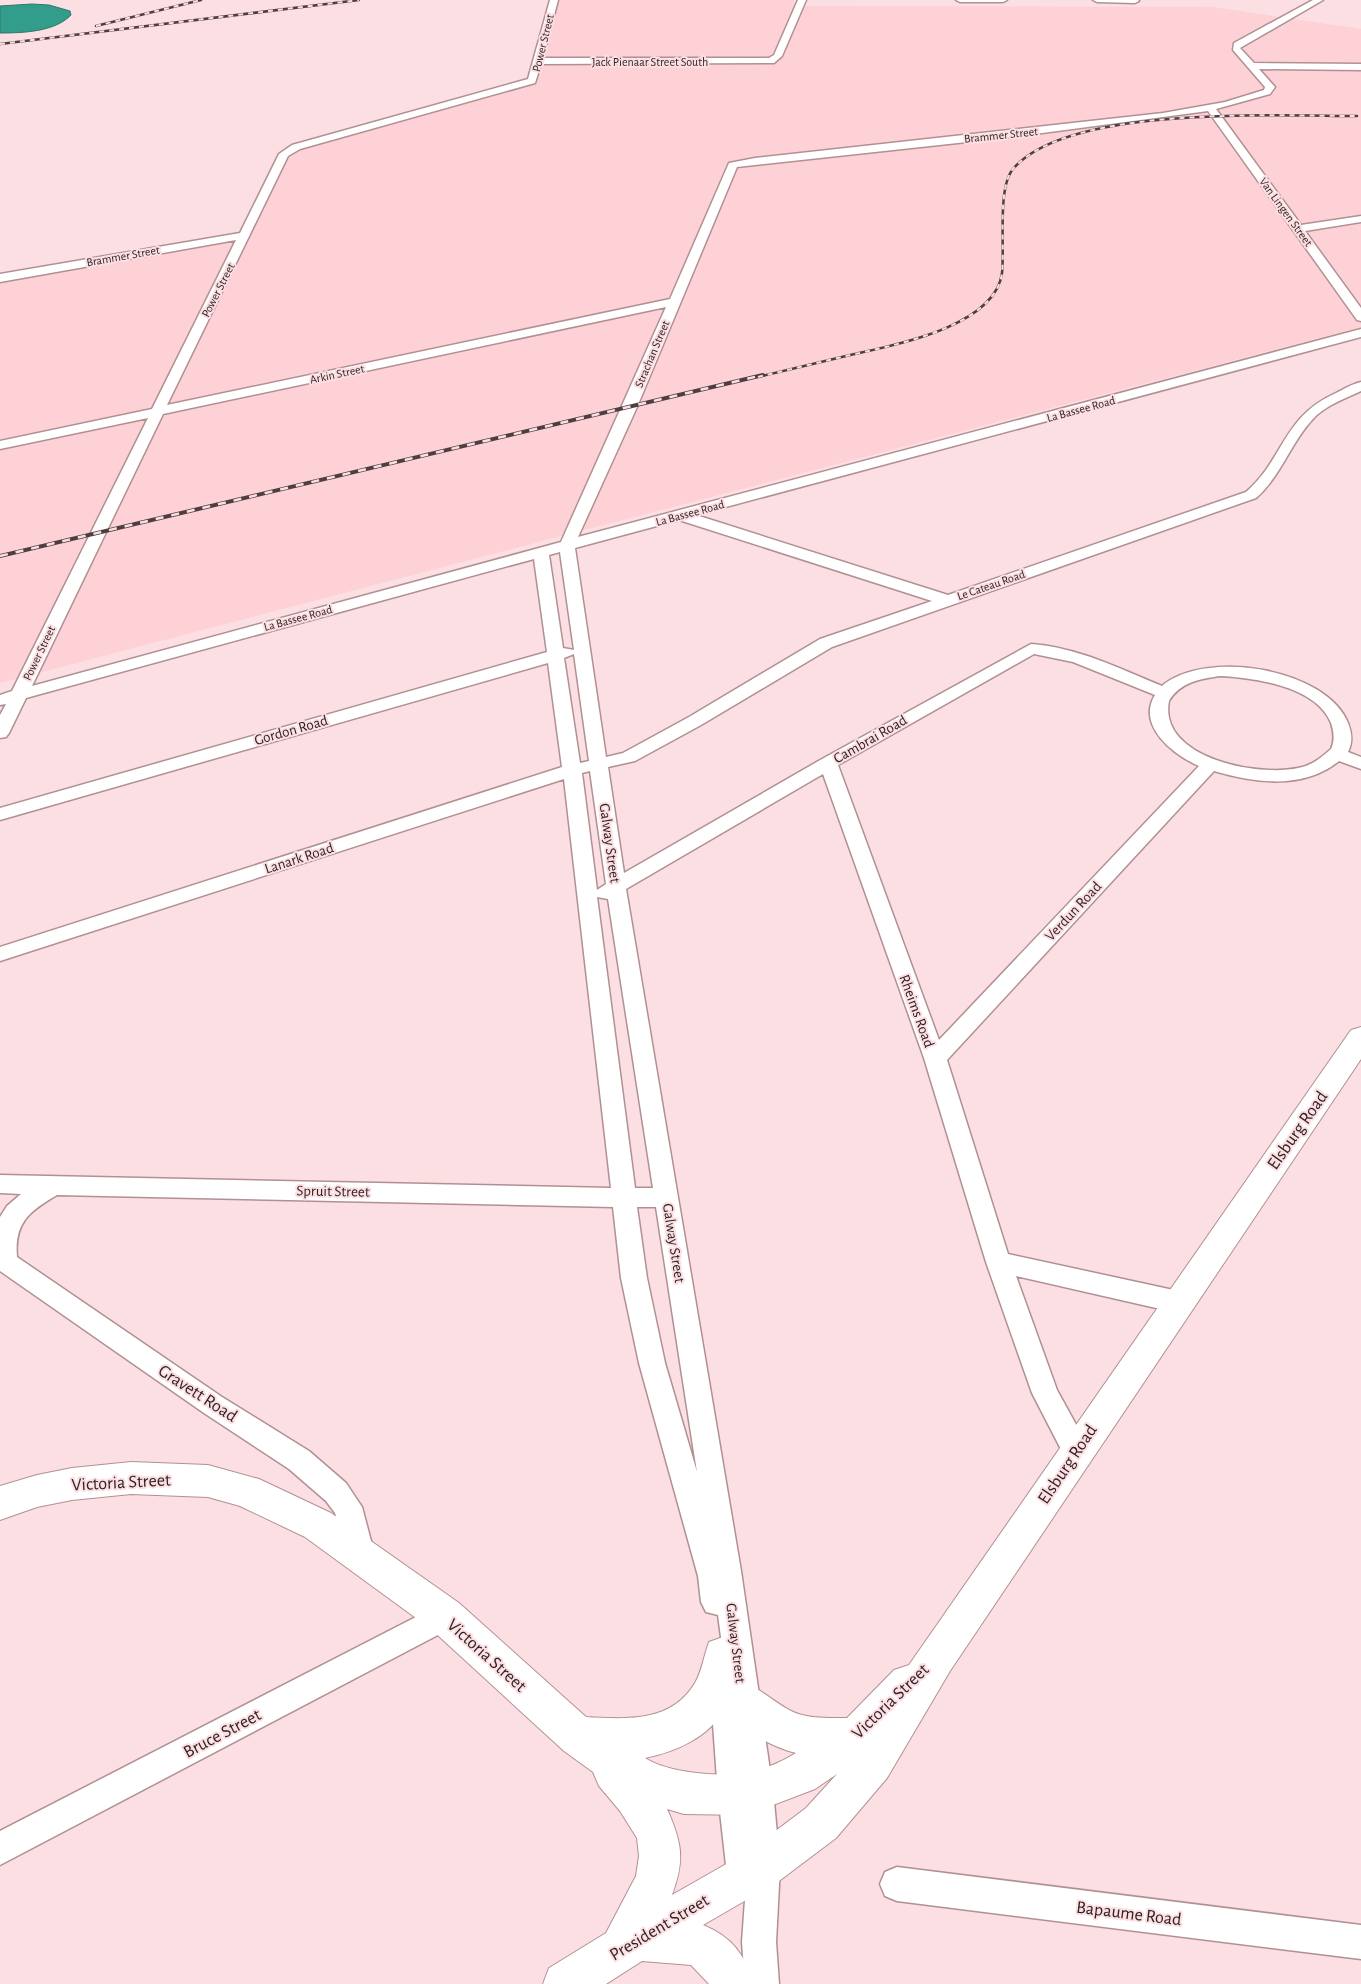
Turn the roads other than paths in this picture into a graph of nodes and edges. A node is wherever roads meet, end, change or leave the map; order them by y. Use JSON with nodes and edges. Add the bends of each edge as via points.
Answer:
{"nodes":[{"id":1,"x":554,"y":0,"type":"edge"},
{"id":2,"x":802,"y":0,"type":"edge"},
{"id":3,"x":960,"y":0,"type":"edge"},
{"id":4,"x":1003,"y":0,"type":"edge"},
{"id":5,"x":1097,"y":0,"type":"edge"},
{"id":6,"x":1319,"y":0,"type":"edge"},
{"id":7,"x":1135,"y":1,"type":"dead end"},
{"id":8,"x":539,"y":61,"type":"junction"},
{"id":9,"x":1251,"y":66,"type":"junction"},
{"id":10,"x":1361,"y":67,"type":"edge"},
{"id":11,"x":1210,"y":108,"type":"junction"},
{"id":12,"x":737,"y":163,"type":"joint"},
{"id":13,"x":1361,"y":218,"type":"edge"},
{"id":14,"x":1299,"y":229,"type":"junction"},
{"id":15,"x":246,"y":235,"type":"junction"},
{"id":16,"x":0,"y":278,"type":"edge"},
{"id":17,"x":674,"y":302,"type":"junction"},
{"id":18,"x":1361,"y":317,"type":"edge"},
{"id":19,"x":1361,"y":333,"type":"edge"},
{"id":20,"x":1361,"y":386,"type":"edge"},
{"id":21,"x":158,"y":412,"type":"junction"},
{"id":22,"x":0,"y":445,"type":"edge"},
{"id":23,"x":680,"y":515,"type":"junction"},
{"id":24,"x":567,"y":545,"type":"junction"},
{"id":25,"x":541,"y":552,"type":"junction"},
{"id":26,"x":946,"y":600,"type":"junction"},
{"id":27,"x":582,"y":649,"type":"junction"},
{"id":28,"x":554,"y":654,"type":"junction"},
{"id":29,"x":1164,"y":692,"type":"junction"},
{"id":30,"x":19,"y":695,"type":"junction"},
{"id":31,"x":0,"y":700,"type":"edge"},
{"id":32,"x":0,"y":733,"type":"edge"},
{"id":33,"x":1337,"y":754,"type":"junction"},
{"id":34,"x":828,"y":763,"type":"junction"},
{"id":35,"x":1210,"y":764,"type":"junction"},
{"id":36,"x":1361,"y":764,"type":"edge"},
{"id":37,"x":599,"y":766,"type":"junction"},
{"id":38,"x":572,"y":770,"type":"junction"},
{"id":39,"x":0,"y":814,"type":"edge"},
{"id":40,"x":616,"y":888,"type":"junction"},
{"id":41,"x":588,"y":902,"type":"junction"},
{"id":42,"x":0,"y":954,"type":"edge"},
{"id":43,"x":1361,"y":1037,"type":"edge"},
{"id":44,"x":934,"y":1058,"type":"junction"},
{"id":45,"x":0,"y":1184,"type":"edge"},
{"id":46,"x":54,"y":1185,"type":"junction"},
{"id":47,"x":667,"y":1197,"type":"junction"},
{"id":48,"x":624,"y":1198,"type":"junction"},
{"id":49,"x":2,"y":1260,"type":"edge"},
{"id":50,"x":998,"y":1262,"type":"junction"},
{"id":51,"x":1178,"y":1302,"type":"junction"},
{"id":52,"x":1076,"y":1450,"type":"junction"},
{"id":53,"x":0,"y":1504,"type":"edge"},
{"id":54,"x":361,"y":1556,"type":"junction"},
{"id":55,"x":445,"y":1616,"type":"junction"},
{"id":56,"x":723,"y":1656,"type":"junction"},
{"id":57,"x":936,"y":1657,"type":"junction"},
{"id":58,"x":744,"y":1702,"type":"junction"},
{"id":59,"x":855,"y":1738,"type":"junction"},
{"id":60,"x":582,"y":1741,"type":"junction"},
{"id":61,"x":746,"y":1792,"type":"junction"},
{"id":62,"x":0,"y":1849,"type":"edge"},
{"id":63,"x":754,"y":1871,"type":"junction"},
{"id":64,"x":897,"y":1884,"type":"dead end"},
{"id":65,"x":1361,"y":1942,"type":"edge"},
{"id":66,"x":629,"y":1944,"type":"junction"},
{"id":67,"x":565,"y":1984,"type":"edge"},
{"id":68,"x":733,"y":1984,"type":"edge"},
{"id":69,"x":762,"y":1984,"type":"edge"}],
"edges":[{"from":1,"to":8,"type":"street","name":"Power Street"},
{"from":2,"to":8,"type":"street","name":"Jack Pienaar Street South","via":[[774,60]]},
{"from":3,"to":4,"type":"street"},
{"from":5,"to":7,"type":"street"},
{"from":6,"to":9,"type":"street","via":[[1237,44],[1238,52]]},
{"from":8,"to":15,"type":"street","name":"Power Street","via":[[534,79],[524,84],[287,151]]},
{"from":9,"to":10,"type":"street"},
{"from":9,"to":11,"type":"street","name":"Brammer Street","via":[[1270,86],[1269,91]]},
{"from":11,"to":12,"type":"street","name":"Brammer Street","via":[[1020,134]]},
{"from":11,"to":14,"type":"street","name":"Van Lingen Street"},
{"from":12,"to":17,"type":"street","name":"Strachan Street","via":[[730,168]]},
{"from":13,"to":14,"type":"street"},
{"from":14,"to":18,"type":"street","name":"Van Lingen Street"},
{"from":15,"to":16,"type":"street","name":"Brammer Street"},
{"from":15,"to":21,"type":"street","name":"Power Street"},
{"from":17,"to":21,"type":"street","name":"Arkin Street"},
{"from":17,"to":24,"type":"street","name":"Strachan Street"},
{"from":19,"to":23,"type":"street","name":"La Bassee Road"},
{"from":20,"to":26,"type":"street","name":"Le Cateau Road","via":[[1307,417],[1263,484],[1251,495]]},
{"from":21,"to":22,"type":"street","name":"Arkin Street"},
{"from":21,"to":30,"type":"street","name":"Power Street"},
{"from":23,"to":24,"type":"street","name":"La Bassee Road"},
{"from":23,"to":26,"type":"street"},
{"from":24,"to":25,"type":"street","name":"La Bassee Road"},
{"from":24,"to":27,"type":"street","name":"Galway Street"},
{"from":25,"to":28,"type":"street","name":"Galway Street"},
{"from":25,"to":30,"type":"street","name":"La Bassee Road"},
{"from":26,"to":37,"type":"street","name":"Le Cateau Road","via":[[826,642],[637,753]]},
{"from":27,"to":28,"type":"street","name":"Gordon Road"},
{"from":27,"to":37,"type":"street","name":"Galway Street"},
{"from":28,"to":38,"type":"street","name":"Galway Street"},
{"from":28,"to":39,"type":"street","name":"Gordon Road"},
{"from":29,"to":33,"type":"street","via":[[1187,678],[1220,671],[1278,679],[1313,694],[1336,715],[1344,738]]},
{"from":29,"to":34,"type":"street","name":"Cambrai Road","via":[[1061,653],[1031,649]]},
{"from":29,"to":35,"type":"street","via":[[1157,710],[1163,730],[1182,749]]},
{"from":30,"to":31,"type":"street","name":"La Bassee Road"},
{"from":30,"to":32,"type":"street","name":"Power Street"},
{"from":33,"to":35,"type":"street","via":[[1311,771],[1280,776],[1245,774]]},
{"from":33,"to":36,"type":"street"},
{"from":34,"to":40,"type":"street","name":"Cambrai Road"},
{"from":34,"to":44,"type":"street","name":"Rheims Road"},
{"from":35,"to":44,"type":"street","name":"Verdun Road"},
{"from":37,"to":38,"type":"street","name":"Lanark Road"},
{"from":37,"to":40,"type":"street","name":"Galway Street"},
{"from":38,"to":41,"type":"street","name":"Galway Street"},
{"from":38,"to":42,"type":"street","name":"Lanark Road"},
{"from":40,"to":41,"type":"street","name":"Cambrai Road"},
{"from":40,"to":47,"type":"street","name":"Galway Street"},
{"from":41,"to":48,"type":"street","name":"Galway Street"},
{"from":43,"to":51,"type":"main road","name":"Elsburg Road"},
{"from":44,"to":50,"type":"street","name":"Rheims Road"},
{"from":45,"to":46,"type":"street","name":"Spruit Street"},
{"from":46,"to":48,"type":"street","name":"Spruit Street"},
{"from":46,"to":49,"type":"street","via":[[28,1201],[7,1227]]},
{"from":47,"to":48,"type":"street","name":"Spruit Street"},
{"from":47,"to":58,"type":"street","name":"Galway Street"},
{"from":48,"to":56,"type":"street","name":"Galway Street","via":[[641,1321],[712,1576]]},
{"from":49,"to":54,"type":"street","name":"Gravett Road","via":[[299,1460],[336,1492],[348,1507]]},
{"from":50,"to":51,"type":"street"},
{"from":50,"to":52,"type":"street","name":"Rheims Road","via":[[1045,1393]]},
{"from":51,"to":52,"type":"main road","name":"Elsburg Road"},
{"from":52,"to":57,"type":"main road","name":"Elsburg Road"},
{"from":53,"to":54,"type":"main road","name":"Victoria Street","via":[[37,1491],[72,1484],[131,1478],[208,1481],[246,1491],[284,1507],[318,1525]]},
{"from":54,"to":55,"type":"main road","name":"Victoria Street"},
{"from":55,"to":60,"type":"main road","name":"Victoria Street"},
{"from":55,"to":62,"type":"street","name":"Bruce Street"},
{"from":56,"to":60,"type":"main road","via":[[719,1678],[700,1712],[672,1729],[650,1737]]},
{"from":56,"to":61,"type":"street","name":"Galway Street"},
{"from":57,"to":59,"type":"main road","name":"Victoria Street"},
{"from":57,"to":63,"type":"main road","name":"Elsburg Road","via":[[873,1764],[822,1823]]},
{"from":58,"to":59,"type":"main road","via":[[785,1730],[823,1738]]},
{"from":58,"to":61,"type":"street","name":"Galway Street"},
{"from":59,"to":61,"type":"main road","name":"Victoria Street","via":[[800,1774]]},
{"from":60,"to":61,"type":"main road","name":"Victoria Street","via":[[644,1781],[684,1793]]},
{"from":60,"to":66,"type":"main road","via":[[639,1799],[654,1821],[660,1843],[661,1866]]},
{"from":61,"to":63,"type":"street","name":"Galway Street"},
{"from":63,"to":66,"type":"main road","name":"President Street"},
{"from":63,"to":69,"type":"street","name":"Galway Street"},
{"from":64,"to":65,"type":"street","name":"Bapaume Road"},
{"from":66,"to":67,"type":"main road","name":"President Street"},
{"from":66,"to":68,"type":"main road","via":[[684,1940],[699,1944],[714,1954]]}]}
